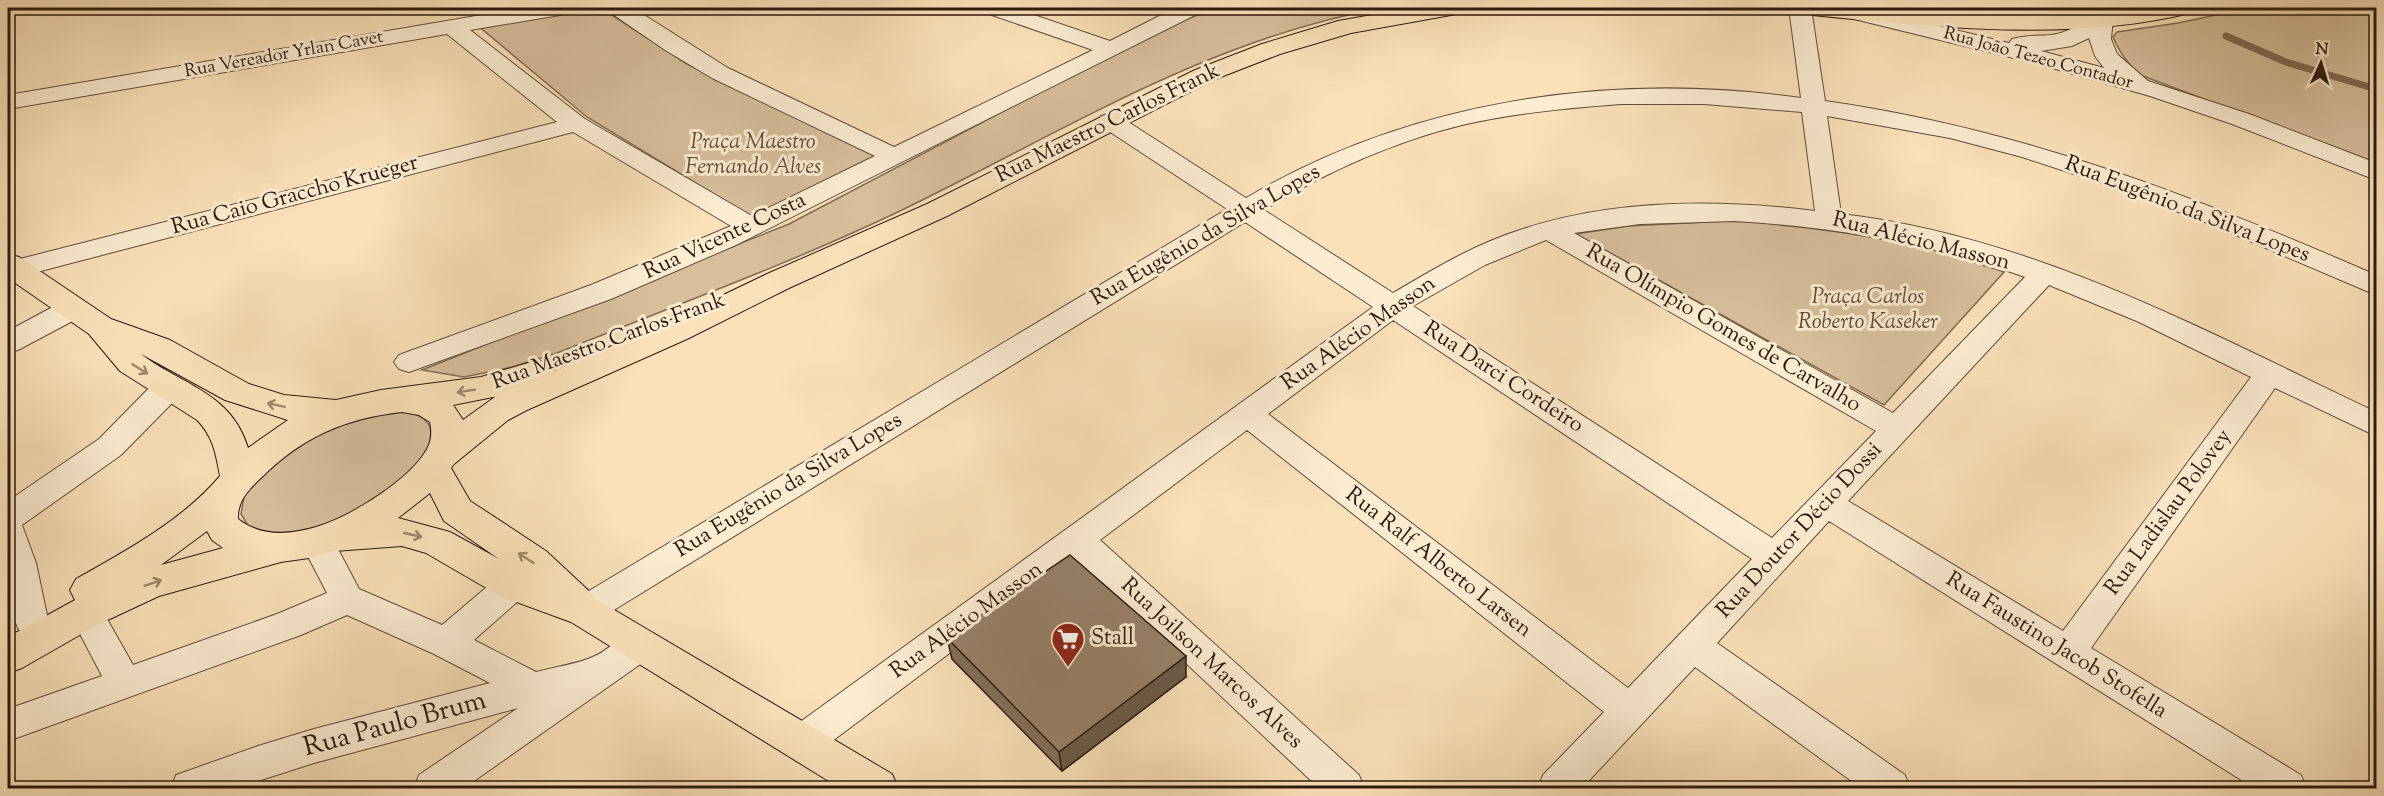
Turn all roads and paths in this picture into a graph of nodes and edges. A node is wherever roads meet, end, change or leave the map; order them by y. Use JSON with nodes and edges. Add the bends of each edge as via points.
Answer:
{"nodes":[{"id":1,"x":560,"y":8,"type":"edge"},
{"id":2,"x":619,"y":8,"type":"edge"},
{"id":3,"x":994,"y":8,"type":"edge"},
{"id":4,"x":1191,"y":8,"type":"edge"},
{"id":5,"x":1451,"y":8,"type":"edge"},
{"id":6,"x":1800,"y":8,"type":"edge"},
{"id":7,"x":1812,"y":8,"type":"edge"},
{"id":8,"x":1947,"y":8,"type":"edge"},
{"id":9,"x":2051,"y":8,"type":"edge"},
{"id":10,"x":2182,"y":8,"type":"edge"},
{"id":11,"x":1850,"y":11,"type":"junction"},
{"id":12,"x":1907,"y":17,"type":"junction"},
{"id":13,"x":2102,"y":18,"type":"junction"},
{"id":14,"x":451,"y":26,"type":"junction"},
{"id":15,"x":1954,"y":37,"type":"junction"},
{"id":16,"x":1112,"y":49,"type":"junction"},
{"id":17,"x":2156,"y":90,"type":"junction"},
{"id":18,"x":8,"y":102,"type":"edge"},
{"id":19,"x":1814,"y":106,"type":"junction"},
{"id":20,"x":1110,"y":121,"type":"junction"},
{"id":21,"x":576,"y":124,"type":"junction"},
{"id":22,"x":894,"y":156,"type":"junction"},
{"id":23,"x":2376,"y":172,"type":"edge"},
{"id":24,"x":1245,"y":209,"type":"junction"},
{"id":25,"x":1829,"y":219,"type":"junction"},
{"id":26,"x":751,"y":227,"type":"junction"},
{"id":27,"x":1549,"y":230,"type":"junction"},
{"id":28,"x":11,"y":267,"type":"edge"},
{"id":29,"x":2043,"y":274,"type":"junction"},
{"id":30,"x":778,"y":281,"type":"junction"},
{"id":31,"x":2376,"y":286,"type":"edge"},
{"id":32,"x":1393,"y":306,"type":"junction"},
{"id":33,"x":72,"y":309,"type":"junction"},
{"id":34,"x":100,"y":327,"type":"junction"},
{"id":35,"x":8,"y":343,"type":"edge"},
{"id":36,"x":409,"y":362,"type":"dead end"},
{"id":37,"x":2269,"y":374,"type":"junction"},
{"id":38,"x":169,"y":387,"type":"junction"},
{"id":39,"x":402,"y":400,"type":"junction"},
{"id":40,"x":334,"y":412,"type":"junction"},
{"id":41,"x":1247,"y":414,"type":"junction"},
{"id":42,"x":2376,"y":425,"type":"edge"},
{"id":43,"x":1896,"y":429,"type":"junction"},
{"id":44,"x":437,"y":461,"type":"junction"},
{"id":45,"x":230,"y":488,"type":"junction"},
{"id":46,"x":1826,"y":503,"type":"junction"},
{"id":47,"x":8,"y":518,"type":"edge"},
{"id":48,"x":8,"y":530,"type":"edge"},
{"id":49,"x":1077,"y":540,"type":"junction"},
{"id":50,"x":312,"y":542,"type":"junction"},
{"id":51,"x":1775,"y":557,"type":"junction"},
{"id":52,"x":13,"y":567,"type":"edge"},
{"id":53,"x":513,"y":585,"type":"junction"},
{"id":54,"x":347,"y":599,"type":"junction"},
{"id":55,"x":584,"y":611,"type":"junction"},
{"id":56,"x":86,"y":613,"type":"junction"},
{"id":57,"x":19,"y":627,"type":"edge"},
{"id":58,"x":446,"y":643,"type":"junction"},
{"id":59,"x":640,"y":645,"type":"junction"},
{"id":60,"x":1692,"y":645,"type":"junction"},
{"id":61,"x":2068,"y":653,"type":"junction"},
{"id":62,"x":8,"y":656,"type":"edge"},
{"id":63,"x":603,"y":670,"type":"junction"},
{"id":64,"x":125,"y":684,"type":"junction"},
{"id":65,"x":535,"y":688,"type":"junction"},
{"id":66,"x":1630,"y":711,"type":"junction"},
{"id":67,"x":8,"y":725,"type":"edge"},
{"id":68,"x":802,"y":742,"type":"junction"},
{"id":69,"x":190,"y":789,"type":"edge"},
{"id":70,"x":433,"y":789,"type":"edge"},
{"id":71,"x":877,"y":789,"type":"edge"},
{"id":72,"x":1345,"y":789,"type":"edge"},
{"id":73,"x":1557,"y":789,"type":"edge"},
{"id":74,"x":1892,"y":789,"type":"edge"},
{"id":75,"x":2287,"y":789,"type":"edge"}],
"edges":[{"from":1,"to":14,"type":"street","name":"Rua Vereador Yrlan Cavet"},
{"from":2,"to":22,"type":"street","via":[[704,64]]},
{"from":3,"to":16,"type":"street"},
{"from":4,"to":16,"type":"street","name":"Rua Vicente Costa"},
{"from":5,"to":20,"type":"main road","name":"Rua Maestro Carlos Frank","via":[[1347,26],[1271,49],[1204,75]]},
{"from":6,"to":19,"type":"street"},
{"from":7,"to":11,"type":"main road"},
{"from":8,"to":12,"type":"street"},
{"from":9,"to":13,"type":"street"},
{"from":10,"to":13,"type":"main road"},
{"from":11,"to":12,"type":"main road"},
{"from":11,"to":15,"type":"street","name":"Rua João Tezeo Contador"},
{"from":12,"to":13,"type":"main road","via":[[2013,22]]},
{"from":13,"to":15,"type":"street","via":[[2084,34],[2061,42],[2024,44]]},
{"from":13,"to":17,"type":"street","name":"Rua João Tezeo Contador","via":[[2098,32],[2105,54],[2116,67]]},
{"from":14,"to":18,"type":"street","name":"Rua Vereador Yrlan Cavet"},
{"from":14,"to":21,"type":"street"},
{"from":15,"to":17,"type":"street","name":"Rua João Tezeo Contador"},
{"from":16,"to":22,"type":"street","name":"Rua Vicente Costa"},
{"from":17,"to":23,"type":"street","name":"Rua João Tezeo Contador"},
{"from":19,"to":24,"type":"street","name":"Rua Eugênio da Silva Lopes","via":[[1659,97],[1504,109],[1367,149],[1286,185]]},
{"from":19,"to":25,"type":"street"},
{"from":19,"to":31,"type":"street","name":"Rua Eugênio da Silva Lopes","via":[[1947,131],[2050,157],[2159,195]]},
{"from":20,"to":24,"type":"street","name":"Rua Darci Cordeiro"},
{"from":20,"to":30,"type":"main road","name":"Rua Maestro Carlos Frank","via":[[937,210]]},
{"from":21,"to":26,"type":"street"},
{"from":21,"to":28,"type":"street","name":"Rua Caio Graccho Krueger"},
{"from":22,"to":26,"type":"street","name":"Rua Vicente Costa"},
{"from":24,"to":32,"type":"street","name":"Rua Darci Cordeiro"},
{"from":24,"to":55,"type":"street","name":"Rua Eugênio da Silva Lopes"},
{"from":25,"to":27,"type":"street","name":"Rua Alécio Masson","via":[[1775,213],[1695,213],[1618,218]]},
{"from":25,"to":29,"type":"street","name":"Rua Alécio Masson","via":[[1912,235]]},
{"from":26,"to":36,"type":"street","name":"Rua Vicente Costa","via":[[601,292]]},
{"from":27,"to":32,"type":"street","name":"Rua Alécio Masson","via":[[1478,258]]},
{"from":27,"to":43,"type":"street","name":"Rua Olímpio Gomes de Carvalho"},
{"from":28,"to":33,"type":"main road"},
{"from":29,"to":37,"type":"street","name":"Rua Alécio Masson","via":[[2118,302]]},
{"from":29,"to":43,"type":"street","name":"Rua Doutor Décio Dossi"},
{"from":30,"to":39,"type":"main road","name":"Rua Maestro Carlos Frank","one_way":true,"via":[[666,319],[510,381]]},
{"from":30,"to":44,"type":"main road","name":"Rua Maestro Carlos Frank","via":[[496,411]]},
{"from":32,"to":41,"type":"street","name":"Rua Alécio Masson"},
{"from":32,"to":51,"type":"street","name":"Rua Darci Cordeiro"},
{"from":33,"to":34,"type":"main road"},
{"from":33,"to":35,"type":"street"},
{"from":34,"to":38,"type":"main road","one_way":true,"via":[[131,363]]},
{"from":40,"to":34,"type":"main road","one_way":true,"via":[[258,401],[159,348]]},
{"from":37,"to":42,"type":"street","name":"Rua Alécio Masson"},
{"from":37,"to":61,"type":"street","name":"Rua Ladislau Polovey"},
{"from":38,"to":45,"type":"main road","via":[[219,419],[231,446]]},
{"from":38,"to":47,"type":"street","via":[[110,447]]},
{"from":39,"to":40,"type":"main road","name":"Rua Maestro Carlos Frank"},
{"from":39,"to":44,"type":"main road","via":[[428,404],[445,416],[449,435]]},
{"from":40,"to":45,"type":"main road","via":[[263,453]]},
{"from":41,"to":49,"type":"street","name":"Rua Alécio Masson"},
{"from":41,"to":66,"type":"street","name":"Rua Ralf Alberto Larsen"},
{"from":43,"to":46,"type":"street","name":"Rua Doutor Décio Dossi"},
{"from":44,"to":50,"type":"main road","name":"Rua Maestro Carlos Frank","via":[[411,489],[384,509]]},
{"from":55,"to":44,"type":"main road","one_way":true,"via":[[533,562],[457,511]]},
{"from":45,"to":50,"type":"main road","via":[[218,516],[224,532],[246,543]]},
{"from":45,"to":57,"type":"main road","via":[[157,550]]},
{"from":46,"to":51,"type":"street","name":"Rua Doutor Décio Dossi"},
{"from":46,"to":61,"type":"street","name":"Rua Faustino Jacob Stofella"},
{"from":48,"to":52,"type":"street"},
{"from":49,"to":68,"type":"street","name":"Rua Alécio Masson"},
{"from":49,"to":72,"type":"street","name":"Rua Joilson Marcos Alves"},
{"from":50,"to":53,"type":"main road","one_way":true,"via":[[382,532],[417,535]]},
{"from":50,"to":54,"type":"street"},
{"from":56,"to":50,"type":"main road","one_way":true,"via":[[150,583]]},
{"from":51,"to":60,"type":"street","name":"Rua Doutor Décio Dossi"},
{"from":52,"to":57,"type":"street"},
{"from":53,"to":55,"type":"main road"},
{"from":53,"to":58,"type":"street"},
{"from":54,"to":58,"type":"street"},
{"from":54,"to":64,"type":"street","via":[[289,626]]},
{"from":55,"to":59,"type":"main road"},
{"from":56,"to":62,"type":"main road"},
{"from":56,"to":64,"type":"street"},
{"from":58,"to":65,"type":"street"},
{"from":59,"to":63,"type":"street"},
{"from":59,"to":68,"type":"main road"},
{"from":60,"to":66,"type":"street","name":"Rua Doutor Décio Dossi"},
{"from":60,"to":74,"type":"street"},
{"from":61,"to":75,"type":"street","name":"Rua Faustino Jacob Stofella"},
{"from":63,"to":65,"type":"street","name":"Rua Paulo Brum"},
{"from":63,"to":70,"type":"street"},
{"from":64,"to":67,"type":"street"},
{"from":65,"to":69,"type":"street","name":"Rua Paulo Brum","via":[[314,746]]},
{"from":66,"to":73,"type":"street","name":"Rua Doutor Décio Dossi"},
{"from":68,"to":71,"type":"main road"}]}
